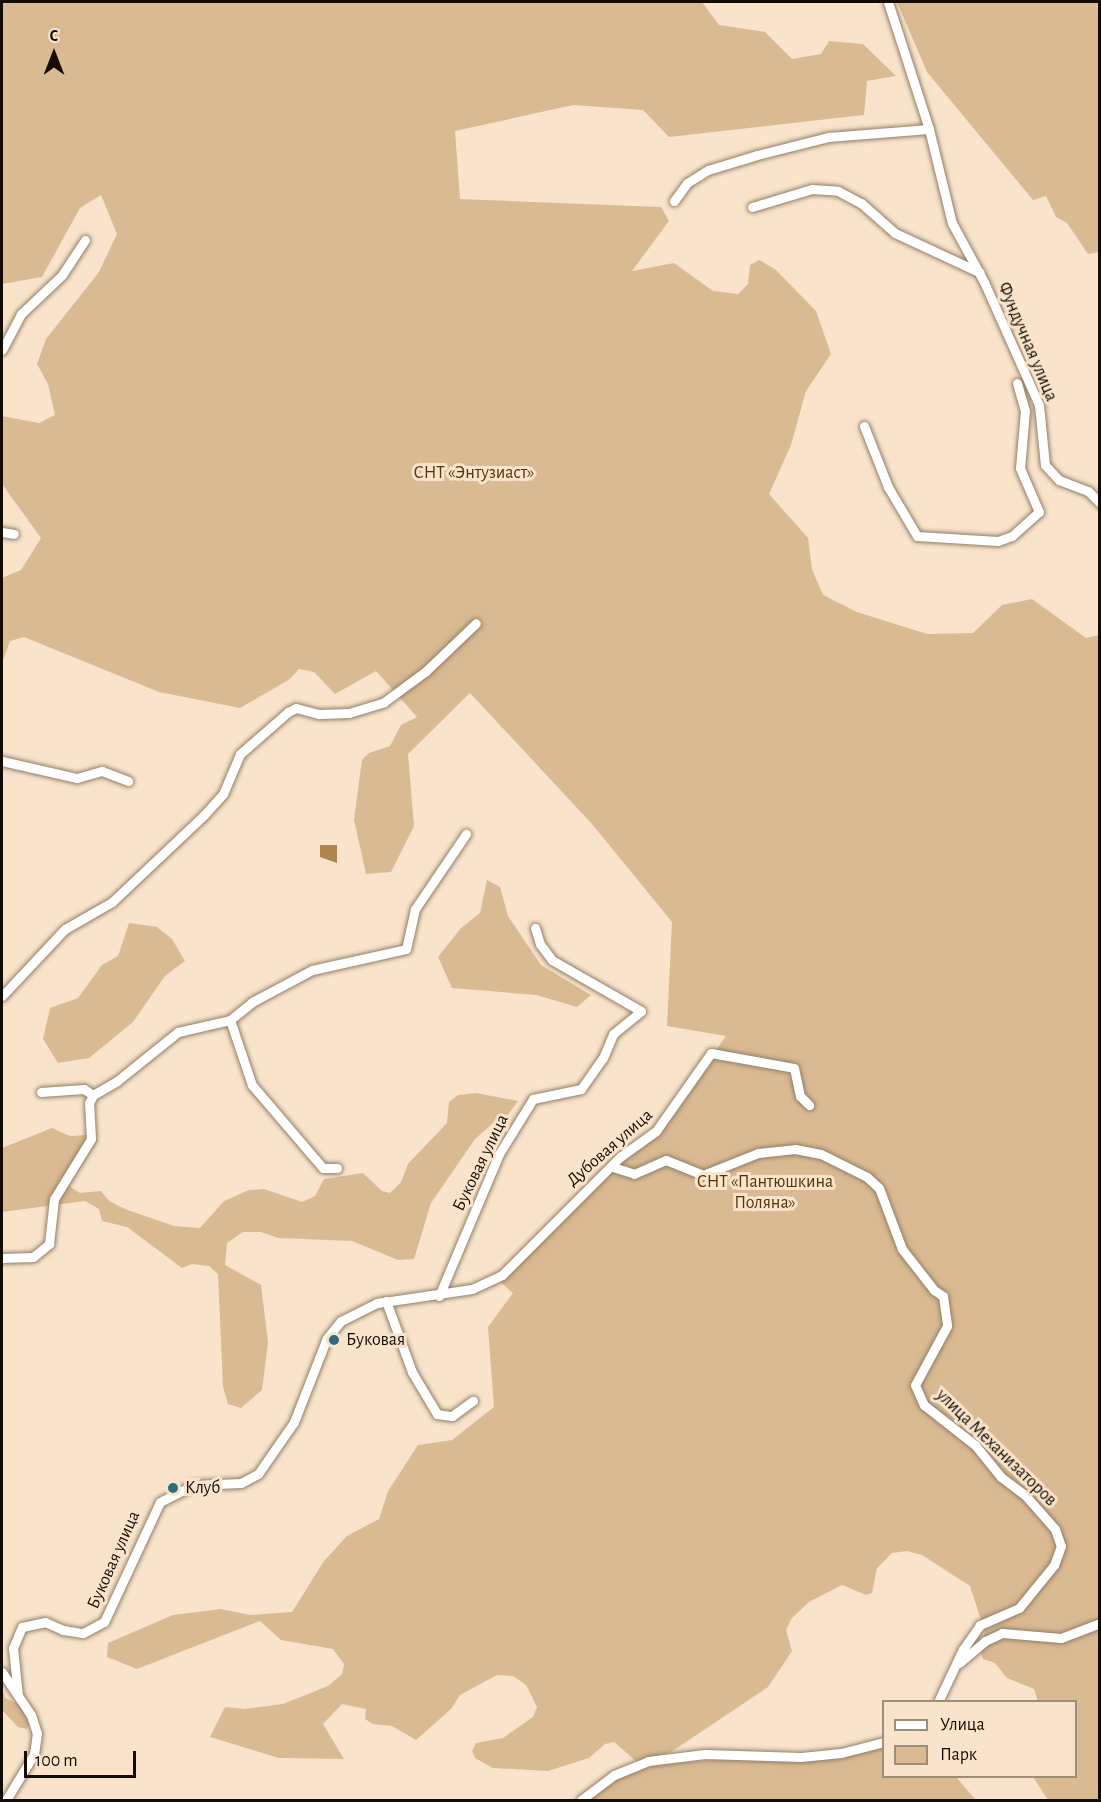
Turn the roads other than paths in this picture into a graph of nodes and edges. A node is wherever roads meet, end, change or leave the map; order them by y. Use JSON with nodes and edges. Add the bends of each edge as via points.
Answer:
{"nodes":[{"id":1,"x":888,"y":2,"type":"edge"},
{"id":2,"x":929,"y":129,"type":"junction"},
{"id":3,"x":674,"y":201,"type":"dead end"},
{"id":4,"x":752,"y":207,"type":"dead end"},
{"id":5,"x":85,"y":240,"type":"dead end"},
{"id":6,"x":979,"y":272,"type":"junction"},
{"id":7,"x":2,"y":350,"type":"edge"},
{"id":8,"x":1017,"y":383,"type":"dead end"},
{"id":9,"x":864,"y":426,"type":"dead end"},
{"id":10,"x":1100,"y":503,"type":"edge"},
{"id":11,"x":2,"y":532,"type":"edge"},
{"id":12,"x":14,"y":534,"type":"dead end"},
{"id":13,"x":476,"y":622,"type":"dead end"},
{"id":14,"x":2,"y":761,"type":"edge"},
{"id":15,"x":128,"y":781,"type":"dead end"},
{"id":16,"x":466,"y":834,"type":"dead end"},
{"id":17,"x":535,"y":928,"type":"dead end"},
{"id":18,"x":2,"y":996,"type":"edge"},
{"id":19,"x":230,"y":1020,"type":"junction"},
{"id":20,"x":40,"y":1092,"type":"dead end"},
{"id":21,"x":93,"y":1095,"type":"junction"},
{"id":22,"x":808,"y":1105,"type":"dead end"},
{"id":23,"x":613,"y":1167,"type":"junction"},
{"id":24,"x":337,"y":1168,"type":"dead end"},
{"id":25,"x":2,"y":1258,"type":"edge"},
{"id":26,"x":439,"y":1296,"type":"junction"},
{"id":27,"x":386,"y":1301,"type":"junction"},
{"id":28,"x":947,"y":1315,"type":"joint"},
{"id":29,"x":473,"y":1401,"type":"dead end"},
{"id":30,"x":1100,"y":1623,"type":"edge"},
{"id":31,"x":959,"y":1663,"type":"junction"},
{"id":32,"x":2,"y":1672,"type":"edge"},
{"id":33,"x":18,"y":1696,"type":"junction"},
{"id":34,"x":939,"y":1700,"type":"edge"},
{"id":35,"x":882,"y":1742,"type":"edge"},
{"id":36,"x":6,"y":1800,"type":"edge"},
{"id":37,"x":581,"y":1800,"type":"edge"}],
"edges":[{"from":1,"to":2,"type":"street","name":"Фундучная улица"},
{"from":2,"to":3,"type":"street","via":[[828,136],[757,155],[708,170],[687,183]]},
{"from":2,"to":6,"type":"street","name":"Фундучная улица","via":[[952,223]]},
{"from":4,"to":6,"type":"street","name":"Фундучная улица","via":[[812,189],[838,191],[861,203],[895,233]]},
{"from":5,"to":7,"type":"street","via":[[62,275],[21,314]]},
{"from":6,"to":10,"type":"street","name":"Фундучная улица","via":[[1039,405],[1046,465],[1059,480],[1088,491]]},
{"from":8,"to":9,"type":"street","name":"Фундучная улица","via":[[1025,411],[1020,468],[1039,512],[1012,536],[998,541],[918,536],[888,487]]},
{"from":11,"to":12,"type":"street"},
{"from":13,"to":18,"type":"street","via":[[426,671],[384,702],[349,713],[320,714],[296,708],[288,712],[240,753],[223,794],[204,815],[112,902],[65,929]]},
{"from":14,"to":15,"type":"street","via":[[77,778],[102,771]]},
{"from":16,"to":19,"type":"street","via":[[416,909],[406,949],[312,970],[252,1002]]},
{"from":17,"to":26,"type":"street","name":"Буковая улица","via":[[540,944],[552,960],[641,1011],[614,1034],[581,1089],[533,1099],[500,1154]]},
{"from":19,"to":21,"type":"street","via":[[167,1037],[117,1081]]},
{"from":19,"to":24,"type":"street","via":[[252,1085],[323,1168]]},
{"from":20,"to":21,"type":"street","via":[[84,1089]]},
{"from":21,"to":25,"type":"street","via":[[89,1103],[91,1139],[54,1199],[49,1244],[33,1257]]},
{"from":22,"to":23,"type":"street","name":"Дубовая улица","via":[[800,1096],[794,1068],[711,1053],[671,1115]]},
{"from":23,"to":26,"type":"street","name":"Дубовая улица","via":[[502,1275],[472,1289]]},
{"from":23,"to":28,"type":"street","name":"Дубовая улица","via":[[634,1174],[666,1160],[703,1175],[758,1153],[795,1149],[821,1154],[867,1177],[886,1200],[891,1227],[902,1249],[943,1296]]},
{"from":26,"to":27,"type":"street","name":"Буковая улица"},
{"from":27,"to":29,"type":"street","via":[[412,1372],[438,1414],[453,1416]]},
{"from":27,"to":33,"type":"street","name":"Буковая улица","via":[[350,1315],[332,1331],[294,1422],[258,1474],[234,1485],[194,1485],[160,1502],[104,1622],[83,1633],[45,1622],[22,1627],[14,1648]]},
{"from":28,"to":31,"type":"street","name":"улица Механизаторов","via":[[943,1336],[915,1385],[924,1405],[975,1445],[1001,1477],[1025,1495],[1055,1529],[1061,1546],[1050,1571],[1019,1608],[980,1625],[963,1649]]},
{"from":30,"to":31,"type":"street","via":[[1061,1638],[1002,1633],[985,1641]]},
{"from":31,"to":34,"type":"street","name":"улица Механизаторов"},
{"from":32,"to":33,"type":"street"},
{"from":33,"to":36,"type":"street","via":[[36,1726],[37,1741],[34,1754]]},
{"from":35,"to":37,"type":"street","via":[[821,1755],[705,1754],[648,1761],[614,1775]]}]}
